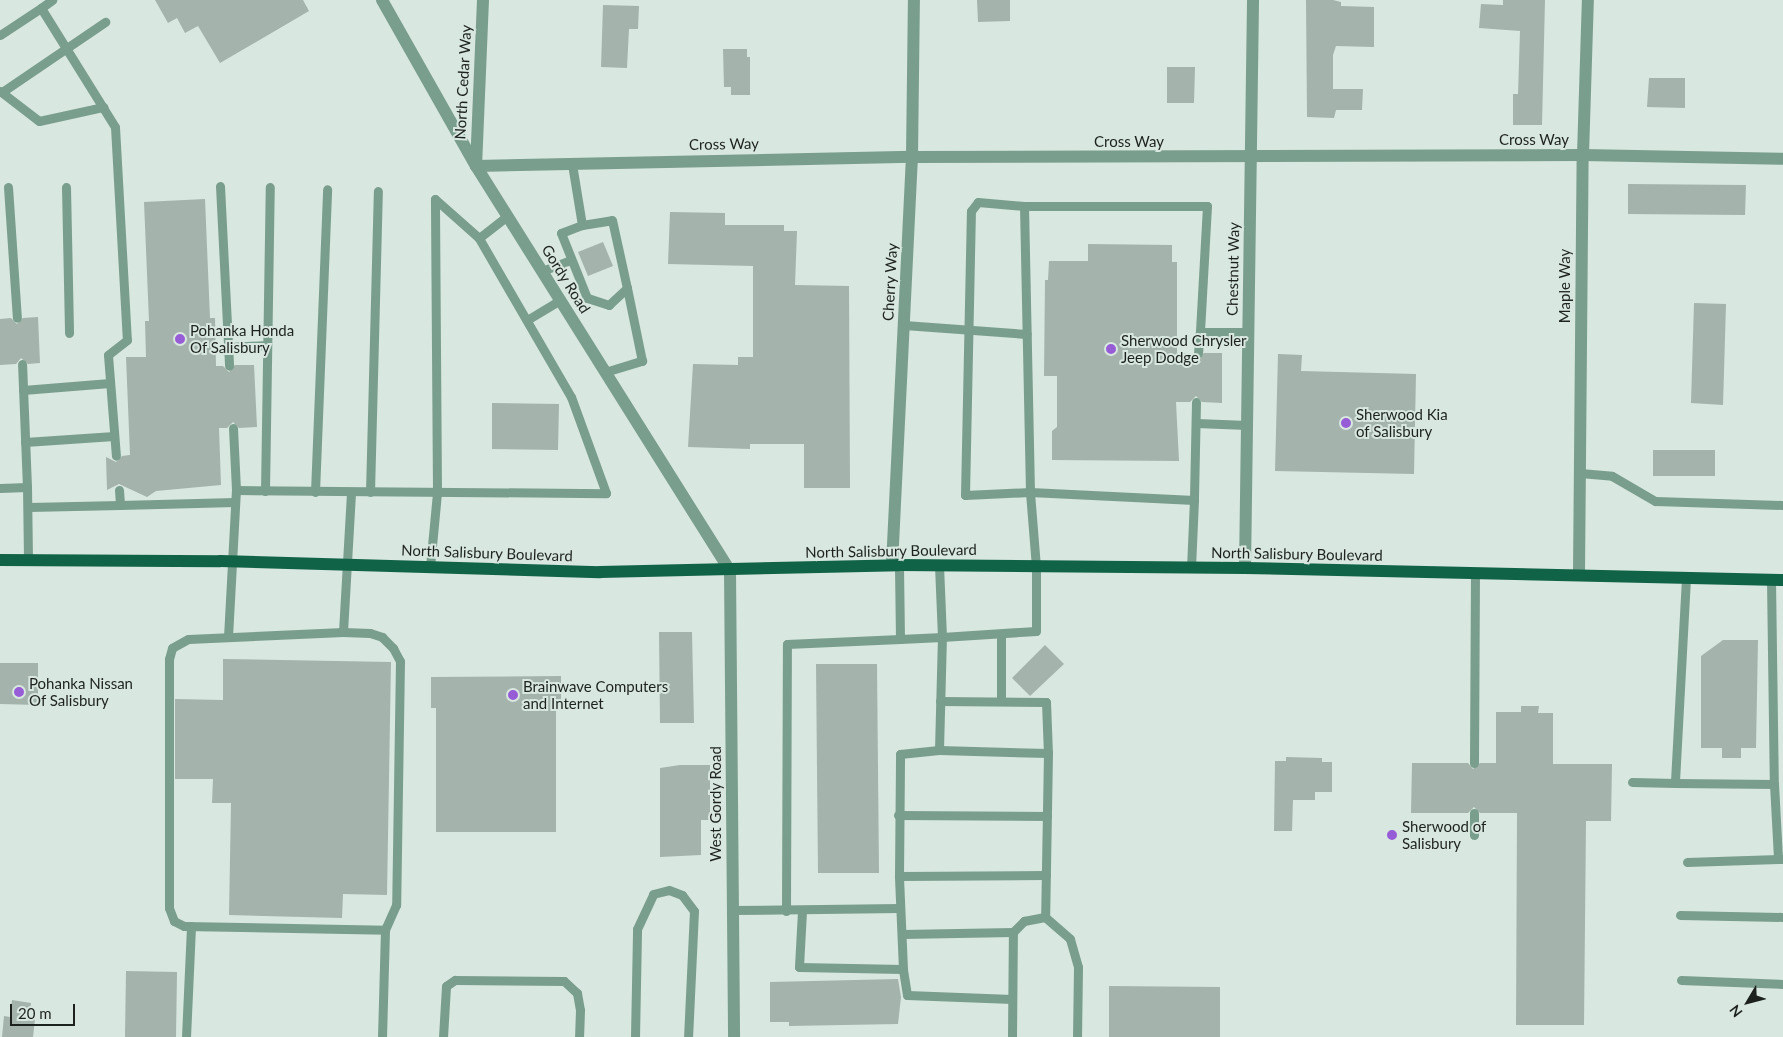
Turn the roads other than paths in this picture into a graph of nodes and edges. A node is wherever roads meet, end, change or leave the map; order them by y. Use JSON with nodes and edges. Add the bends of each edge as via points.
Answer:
{"nodes":[{"id":1,"x":52,"y":0,"type":"edge"},
{"id":2,"x":382,"y":0,"type":"edge"},
{"id":3,"x":483,"y":0,"type":"edge"},
{"id":4,"x":914,"y":0,"type":"edge"},
{"id":5,"x":1253,"y":0,"type":"edge"},
{"id":6,"x":1588,"y":0,"type":"edge"},
{"id":7,"x":41,"y":8,"type":"junction"},
{"id":8,"x":105,"y":22,"type":"dead end"},
{"id":9,"x":0,"y":35,"type":"edge"},
{"id":10,"x":67,"y":49,"type":"junction"},
{"id":11,"x":1,"y":92,"type":"edge"},
{"id":12,"x":103,"y":107,"type":"junction"},
{"id":13,"x":1582,"y":156,"type":"junction"},
{"id":14,"x":912,"y":157,"type":"junction"},
{"id":15,"x":1251,"y":158,"type":"junction"},
{"id":16,"x":1783,"y":159,"type":"edge"},
{"id":17,"x":572,"y":164,"type":"junction"},
{"id":18,"x":476,"y":166,"type":"junction"},
{"id":19,"x":220,"y":186,"type":"dead end"},
{"id":20,"x":8,"y":187,"type":"dead end"},
{"id":21,"x":66,"y":187,"type":"dead end"},
{"id":22,"x":270,"y":187,"type":"dead end"},
{"id":23,"x":327,"y":189,"type":"dead end"},
{"id":24,"x":378,"y":191,"type":"dead end"},
{"id":25,"x":1024,"y":206,"type":"junction"},
{"id":26,"x":507,"y":216,"type":"junction"},
{"id":27,"x":582,"y":225,"type":"junction"},
{"id":28,"x":479,"y":238,"type":"junction"},
{"id":29,"x":571,"y":260,"type":"junction"},
{"id":30,"x":542,"y":271,"type":"junction"},
{"id":31,"x":627,"y":288,"type":"junction"},
{"id":32,"x":560,"y":300,"type":"junction"},
{"id":33,"x":17,"y":318,"type":"dead end"},
{"id":34,"x":527,"y":320,"type":"junction"},
{"id":35,"x":904,"y":325,"type":"junction"},
{"id":36,"x":968,"y":329,"type":"junction"},
{"id":37,"x":1200,"y":332,"type":"junction"},
{"id":38,"x":1248,"y":332,"type":"junction"},
{"id":39,"x":69,"y":333,"type":"dead end"},
{"id":40,"x":1027,"y":334,"type":"junction"},
{"id":41,"x":267,"y":345,"type":"junction"},
{"id":42,"x":229,"y":347,"type":"junction"},
{"id":43,"x":1198,"y":353,"type":"dead end"},
{"id":44,"x":22,"y":364,"type":"dead end"},
{"id":45,"x":230,"y":366,"type":"dead end"},
{"id":46,"x":605,"y":372,"type":"junction"},
{"id":47,"x":110,"y":383,"type":"junction"},
{"id":48,"x":23,"y":390,"type":"junction"},
{"id":49,"x":1196,"y":402,"type":"dead end"},
{"id":50,"x":1196,"y":423,"type":"junction"},
{"id":51,"x":1247,"y":425,"type":"junction"},
{"id":52,"x":233,"y":428,"type":"dead end"},
{"id":53,"x":114,"y":436,"type":"junction"},
{"id":54,"x":25,"y":442,"type":"junction"},
{"id":55,"x":116,"y":456,"type":"dead end"},
{"id":56,"x":1580,"y":473,"type":"junction"},
{"id":57,"x":27,"y":487,"type":"junction"},
{"id":58,"x":0,"y":488,"type":"edge"},
{"id":59,"x":119,"y":490,"type":"dead end"},
{"id":60,"x":236,"y":490,"type":"junction"},
{"id":61,"x":265,"y":491,"type":"junction"},
{"id":62,"x":315,"y":492,"type":"junction"},
{"id":63,"x":351,"y":492,"type":"junction"},
{"id":64,"x":370,"y":492,"type":"junction"},
{"id":65,"x":1030,"y":492,"type":"junction"},
{"id":66,"x":437,"y":493,"type":"junction"},
{"id":67,"x":1194,"y":500,"type":"junction"},
{"id":68,"x":235,"y":502,"type":"junction"},
{"id":69,"x":120,"y":505,"type":"junction"},
{"id":70,"x":1783,"y":505,"type":"edge"},
{"id":71,"x":29,"y":507,"type":"junction"},
{"id":72,"x":0,"y":560,"type":"edge"},
{"id":73,"x":28,"y":560,"type":"junction"},
{"id":74,"x":234,"y":562,"type":"junction"},
{"id":75,"x":347,"y":565,"type":"junction"},
{"id":76,"x":896,"y":565,"type":"junction"},
{"id":77,"x":940,"y":566,"type":"junction"},
{"id":78,"x":430,"y":567,"type":"junction"},
{"id":79,"x":1036,"y":567,"type":"junction"},
{"id":80,"x":1191,"y":568,"type":"junction"},
{"id":81,"x":1245,"y":568,"type":"junction"},
{"id":82,"x":730,"y":571,"type":"junction"},
{"id":83,"x":1579,"y":573,"type":"junction"},
{"id":84,"x":1475,"y":574,"type":"junction"},
{"id":85,"x":1686,"y":578,"type":"junction"},
{"id":86,"x":1777,"y":580,"type":"edge"},
{"id":87,"x":343,"y":632,"type":"junction"},
{"id":88,"x":1002,"y":635,"type":"junction"},
{"id":89,"x":228,"y":637,"type":"junction"},
{"id":90,"x":942,"y":637,"type":"junction"},
{"id":91,"x":900,"y":638,"type":"junction"},
{"id":92,"x":1001,"y":700,"type":"junction"},
{"id":93,"x":940,"y":701,"type":"junction"},
{"id":94,"x":939,"y":750,"type":"junction"},
{"id":95,"x":1048,"y":753,"type":"junction"},
{"id":96,"x":1474,"y":763,"type":"dead end"},
{"id":97,"x":1632,"y":782,"type":"dead end"},
{"id":98,"x":1675,"y":783,"type":"junction"},
{"id":99,"x":1774,"y":784,"type":"junction"},
{"id":100,"x":1474,"y":813,"type":"dead end"},
{"id":101,"x":898,"y":815,"type":"junction"},
{"id":102,"x":1047,"y":816,"type":"junction"},
{"id":103,"x":1474,"y":835,"type":"dead end"},
{"id":104,"x":1780,"y":859,"type":"edge"},
{"id":105,"x":1687,"y":862,"type":"dead end"},
{"id":106,"x":899,"y":876,"type":"junction"},
{"id":107,"x":1046,"y":876,"type":"junction"},
{"id":108,"x":900,"y":908,"type":"junction"},
{"id":109,"x":733,"y":910,"type":"junction"},
{"id":110,"x":786,"y":911,"type":"junction"},
{"id":111,"x":802,"y":911,"type":"junction"},
{"id":112,"x":1680,"y":915,"type":"dead end"},
{"id":113,"x":1045,"y":917,"type":"junction"},
{"id":114,"x":1783,"y":917,"type":"edge"},
{"id":115,"x":191,"y":926,"type":"junction"},
{"id":116,"x":385,"y":930,"type":"junction"},
{"id":117,"x":1013,"y":932,"type":"junction"},
{"id":118,"x":902,"y":934,"type":"junction"},
{"id":119,"x":903,"y":969,"type":"junction"},
{"id":120,"x":1680,"y":980,"type":"dead end"},
{"id":121,"x":1783,"y":984,"type":"edge"},
{"id":122,"x":1012,"y":999,"type":"junction"},
{"id":123,"x":186,"y":1037,"type":"edge"},
{"id":124,"x":382,"y":1037,"type":"edge"},
{"id":125,"x":443,"y":1037,"type":"edge"},
{"id":126,"x":579,"y":1037,"type":"edge"},
{"id":127,"x":635,"y":1037,"type":"edge"},
{"id":128,"x":688,"y":1037,"type":"edge"},
{"id":129,"x":734,"y":1037,"type":"edge"},
{"id":130,"x":1012,"y":1037,"type":"edge"},
{"id":131,"x":1077,"y":1037,"type":"edge"}],
"edges":[{"from":1,"to":7,"type":"lane"},
{"from":2,"to":18,"type":"street","name":"Gordy Road"},
{"from":3,"to":18,"type":"street","name":"North Cedar Way"},
{"from":4,"to":14,"type":"street","name":"Cherry Way"},
{"from":5,"to":15,"type":"street","name":"Chestnut Way"},
{"from":6,"to":13,"type":"street","name":"Maple Way"},
{"from":7,"to":9,"type":"lane"},
{"from":7,"to":10,"type":"lane"},
{"from":8,"to":10,"type":"lane"},
{"from":10,"to":11,"type":"lane"},
{"from":10,"to":12,"type":"lane"},
{"from":11,"to":12,"type":"lane","via":[[39,121]]},
{"from":12,"to":47,"type":"lane","via":[[115,127],[127,340],[108,354]]},
{"from":13,"to":15,"type":"street","name":"Cross Way"},
{"from":13,"to":16,"type":"street","name":"Cross Way"},
{"from":13,"to":56,"type":"street","name":"Maple Way"},
{"from":14,"to":15,"type":"street","name":"Cross Way"},
{"from":14,"to":17,"type":"street","name":"Cross Way"},
{"from":14,"to":35,"type":"street","name":"Cherry Way"},
{"from":15,"to":38,"type":"street","name":"Chestnut Way"},
{"from":17,"to":18,"type":"street","name":"Cross Way"},
{"from":17,"to":27,"type":"lane"},
{"from":18,"to":26,"type":"street","name":"Gordy Road"},
{"from":19,"to":42,"type":"lane"},
{"from":20,"to":33,"type":"lane"},
{"from":21,"to":39,"type":"lane"},
{"from":22,"to":41,"type":"lane"},
{"from":23,"to":62,"type":"lane"},
{"from":24,"to":64,"type":"lane"},
{"from":25,"to":36,"type":"lane","via":[[978,202],[971,210]]},
{"from":25,"to":37,"type":"lane","via":[[1207,206]]},
{"from":25,"to":40,"type":"lane"},
{"from":26,"to":28,"type":"lane"},
{"from":26,"to":30,"type":"street","name":"Gordy Road"},
{"from":27,"to":29,"type":"lane","via":[[561,233]]},
{"from":27,"to":31,"type":"lane","via":[[612,220]]},
{"from":28,"to":34,"type":"lane"},
{"from":28,"to":66,"type":"lane","via":[[435,199]]},
{"from":29,"to":30,"type":"lane"},
{"from":29,"to":31,"type":"lane","via":[[587,298],[609,305]]},
{"from":30,"to":32,"type":"street","name":"Gordy Road"},
{"from":31,"to":46,"type":"lane","via":[[642,361]]},
{"from":32,"to":34,"type":"lane"},
{"from":32,"to":46,"type":"street","name":"Gordy Road"},
{"from":34,"to":66,"type":"lane","via":[[572,397],[606,493]]},
{"from":35,"to":36,"type":"lane"},
{"from":35,"to":76,"type":"street","name":"Cherry Way"},
{"from":36,"to":40,"type":"lane"},
{"from":36,"to":65,"type":"lane","via":[[965,495]]},
{"from":37,"to":38,"type":"lane"},
{"from":37,"to":43,"type":"lane"},
{"from":38,"to":51,"type":"street","name":"Chestnut Way"},
{"from":40,"to":65,"type":"lane"},
{"from":41,"to":42,"type":"lane"},
{"from":41,"to":61,"type":"lane"},
{"from":42,"to":45,"type":"lane"},
{"from":44,"to":48,"type":"lane"},
{"from":46,"to":82,"type":"street","name":"Gordy Road"},
{"from":47,"to":48,"type":"lane"},
{"from":47,"to":53,"type":"lane"},
{"from":48,"to":54,"type":"lane"},
{"from":49,"to":50,"type":"lane"},
{"from":50,"to":51,"type":"lane"},
{"from":50,"to":67,"type":"lane"},
{"from":51,"to":81,"type":"street","name":"Chestnut Way"},
{"from":52,"to":60,"type":"lane"},
{"from":53,"to":54,"type":"lane"},
{"from":53,"to":55,"type":"lane"},
{"from":54,"to":57,"type":"lane"},
{"from":56,"to":70,"type":"lane","via":[[1612,476],[1655,501]]},
{"from":56,"to":83,"type":"street","name":"Maple Way"},
{"from":57,"to":58,"type":"lane"},
{"from":57,"to":71,"type":"lane"},
{"from":59,"to":69,"type":"lane"},
{"from":60,"to":61,"type":"lane"},
{"from":60,"to":68,"type":"lane"},
{"from":61,"to":62,"type":"lane"},
{"from":62,"to":63,"type":"lane"},
{"from":63,"to":64,"type":"lane"},
{"from":63,"to":75,"type":"lane"},
{"from":64,"to":66,"type":"lane"},
{"from":65,"to":67,"type":"lane"},
{"from":65,"to":79,"type":"lane"},
{"from":66,"to":78,"type":"lane"},
{"from":67,"to":80,"type":"lane"},
{"from":68,"to":69,"type":"lane"},
{"from":68,"to":74,"type":"lane"},
{"from":69,"to":71,"type":"lane"},
{"from":71,"to":73,"type":"lane"},
{"from":72,"to":73,"type":"main road","name":"North Salisbury Boulevard"},
{"from":73,"to":74,"type":"main road","name":"North Salisbury Boulevard"},
{"from":74,"to":75,"type":"main road","name":"North Salisbury Boulevard"},
{"from":74,"to":89,"type":"lane"},
{"from":75,"to":78,"type":"main road","name":"North Salisbury Boulevard"},
{"from":75,"to":87,"type":"lane"},
{"from":76,"to":77,"type":"main road","name":"North Salisbury Boulevard"},
{"from":76,"to":82,"type":"main road","name":"North Salisbury Boulevard"},
{"from":76,"to":91,"type":"lane"},
{"from":77,"to":79,"type":"main road","name":"North Salisbury Boulevard"},
{"from":77,"to":90,"type":"lane"},
{"from":78,"to":82,"type":"main road","name":"North Salisbury Boulevard"},
{"from":79,"to":80,"type":"main road","name":"North Salisbury Boulevard"},
{"from":79,"to":88,"type":"lane","via":[[1036,631]]},
{"from":80,"to":81,"type":"main road","name":"North Salisbury Boulevard"},
{"from":81,"to":84,"type":"main road","name":"North Salisbury Boulevard"},
{"from":82,"to":109,"type":"street","name":"West Gordy Road"},
{"from":83,"to":84,"type":"main road","name":"North Salisbury Boulevard"},
{"from":83,"to":85,"type":"main road","name":"North Salisbury Boulevard"},
{"from":84,"to":96,"type":"lane"},
{"from":85,"to":86,"type":"main road","name":"North Salisbury Boulevard"},
{"from":85,"to":98,"type":"lane"},
{"from":86,"to":99,"type":"lane"},
{"from":87,"to":89,"type":"lane"},
{"from":87,"to":116,"type":"lane","via":[[370,632],[382,638],[400,661],[396,905]]},
{"from":88,"to":90,"type":"lane"},
{"from":88,"to":92,"type":"lane"},
{"from":89,"to":115,"type":"lane","via":[[182,640],[172,648],[170,659],[168,908],[174,921]]},
{"from":90,"to":91,"type":"lane"},
{"from":90,"to":93,"type":"lane"},
{"from":91,"to":110,"type":"lane","via":[[787,644]]},
{"from":92,"to":93,"type":"lane"},
{"from":92,"to":95,"type":"lane","via":[[1046,702]]},
{"from":93,"to":94,"type":"lane"},
{"from":94,"to":95,"type":"lane"},
{"from":94,"to":101,"type":"lane","via":[[900,754]]},
{"from":95,"to":102,"type":"lane"},
{"from":97,"to":98,"type":"lane"},
{"from":98,"to":99,"type":"lane"},
{"from":99,"to":104,"type":"lane"},
{"from":100,"to":103,"type":"lane"},
{"from":101,"to":102,"type":"lane"},
{"from":101,"to":106,"type":"lane"},
{"from":102,"to":107,"type":"lane"},
{"from":104,"to":105,"type":"lane"},
{"from":106,"to":107,"type":"lane"},
{"from":106,"to":108,"type":"lane"},
{"from":107,"to":113,"type":"lane"},
{"from":108,"to":111,"type":"lane"},
{"from":108,"to":118,"type":"lane"},
{"from":109,"to":110,"type":"lane"},
{"from":109,"to":129,"type":"street","name":"West Gordy Road"},
{"from":110,"to":111,"type":"lane"},
{"from":111,"to":119,"type":"lane","via":[[799,967]]},
{"from":112,"to":114,"type":"lane"},
{"from":113,"to":117,"type":"lane","via":[[1024,921]]},
{"from":113,"to":131,"type":"lane","via":[[1070,939],[1078,967]]},
{"from":115,"to":116,"type":"lane"},
{"from":115,"to":123,"type":"lane"},
{"from":116,"to":124,"type":"lane"},
{"from":117,"to":118,"type":"lane"},
{"from":117,"to":122,"type":"lane"},
{"from":118,"to":119,"type":"lane"},
{"from":119,"to":122,"type":"lane","via":[[907,995]]},
{"from":120,"to":121,"type":"lane"},
{"from":122,"to":130,"type":"lane"},
{"from":125,"to":126,"type":"lane","via":[[446,986],[455,980],[564,982],[577,993]]},
{"from":127,"to":128,"type":"lane","via":[[637,929],[653,894],[668,890],[682,895],[694,911]]}]}
